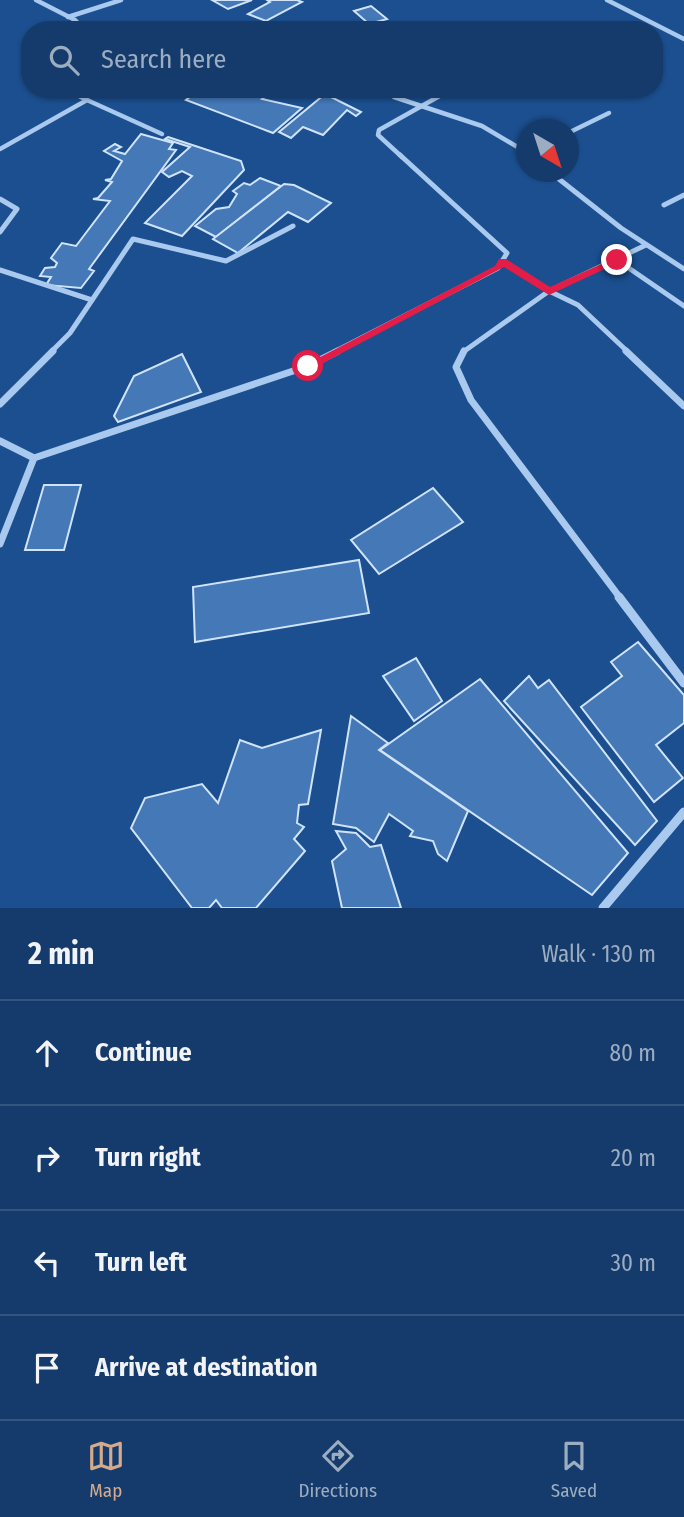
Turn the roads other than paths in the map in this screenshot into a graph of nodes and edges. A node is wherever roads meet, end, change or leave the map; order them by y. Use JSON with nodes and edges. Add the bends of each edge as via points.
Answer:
{"nodes":[{"id":1,"x":36,"y":0,"type":"edge"},
{"id":2,"x":121,"y":0,"type":"edge"},
{"id":3,"x":607,"y":0,"type":"edge"},
{"id":4,"x":68,"y":17,"type":"junction"},
{"id":5,"x":73,"y":21,"type":"edge"},
{"id":6,"x":647,"y":21,"type":"edge"},
{"id":7,"x":663,"y":29,"type":"edge"},
{"id":8,"x":684,"y":40,"type":"edge"},
{"id":9,"x":83,"y":98,"type":"edge"},
{"id":10,"x":403,"y":98,"type":"edge"},
{"id":11,"x":433,"y":98,"type":"edge"},
{"id":12,"x":87,"y":100,"type":"junction"},
{"id":13,"x":419,"y":105,"type":"junction"},
{"id":14,"x":609,"y":113,"type":"dead end"},
{"id":15,"x":579,"y":128,"type":"edge"},
{"id":16,"x":162,"y":134,"type":"dead end"},
{"id":17,"x":516,"y":145,"type":"edge"},
{"id":18,"x":0,"y":149,"type":"edge"},
{"id":19,"x":563,"y":182,"type":"edge"},
{"id":20,"x":684,"y":195,"type":"edge"},
{"id":21,"x":0,"y":199,"type":"edge"},
{"id":22,"x":664,"y":205,"type":"dead end"},
{"id":23,"x":293,"y":226,"type":"dead end"},
{"id":24,"x":0,"y":232,"type":"edge"},
{"id":25,"x":646,"y":246,"type":"junction"},
{"id":26,"x":617,"y":260,"type":"junction"},
{"id":27,"x":502,"y":261,"type":"junction"},
{"id":28,"x":684,"y":269,"type":"edge"},
{"id":29,"x":0,"y":270,"type":"edge"},
{"id":30,"x":549,"y":291,"type":"junction"},
{"id":31,"x":92,"y":300,"type":"junction"},
{"id":32,"x":684,"y":306,"type":"edge"},
{"id":33,"x":0,"y":404,"type":"edge"},
{"id":34,"x":684,"y":406,"type":"edge"},
{"id":35,"x":0,"y":441,"type":"edge"},
{"id":36,"x":34,"y":458,"type":"junction"},
{"id":37,"x":0,"y":544,"type":"edge"},
{"id":38,"x":684,"y":683,"type":"edge"},
{"id":39,"x":684,"y":812,"type":"edge"},
{"id":40,"x":603,"y":908,"type":"edge"}],
"edges":[{"from":1,"to":4,"type":"street"},
{"from":2,"to":4,"type":"street"},
{"from":3,"to":6,"type":"street"},
{"from":4,"to":5,"type":"street"},
{"from":7,"to":8,"type":"street"},
{"from":9,"to":12,"type":"street"},
{"from":10,"to":13,"type":"street"},
{"from":11,"to":13,"type":"street"},
{"from":12,"to":16,"type":"street"},
{"from":12,"to":18,"type":"street"},
{"from":13,"to":17,"type":"street","via":[[482,127]]},
{"from":13,"to":27,"type":"street","via":[[378,135],[507,253]]},
{"from":14,"to":15,"type":"street"},
{"from":19,"to":25,"type":"street"},
{"from":20,"to":22,"type":"street"},
{"from":21,"to":24,"type":"street","via":[[17,209]]},
{"from":23,"to":31,"type":"street","via":[[226,261],[133,239]]},
{"from":25,"to":26,"type":"street"},
{"from":25,"to":28,"type":"street"},
{"from":26,"to":30,"type":"street"},
{"from":26,"to":32,"type":"street"},
{"from":27,"to":30,"type":"street"},
{"from":27,"to":36,"type":"street","via":[[498,268],[308,366]]},
{"from":29,"to":31,"type":"street"},
{"from":30,"to":34,"type":"street","via":[[578,305]]},
{"from":30,"to":38,"type":"street","via":[[465,349],[456,367],[471,400]]},
{"from":31,"to":33,"type":"street","via":[[70,333]]},
{"from":35,"to":36,"type":"street"},
{"from":36,"to":37,"type":"street"},
{"from":39,"to":40,"type":"street"}]}
